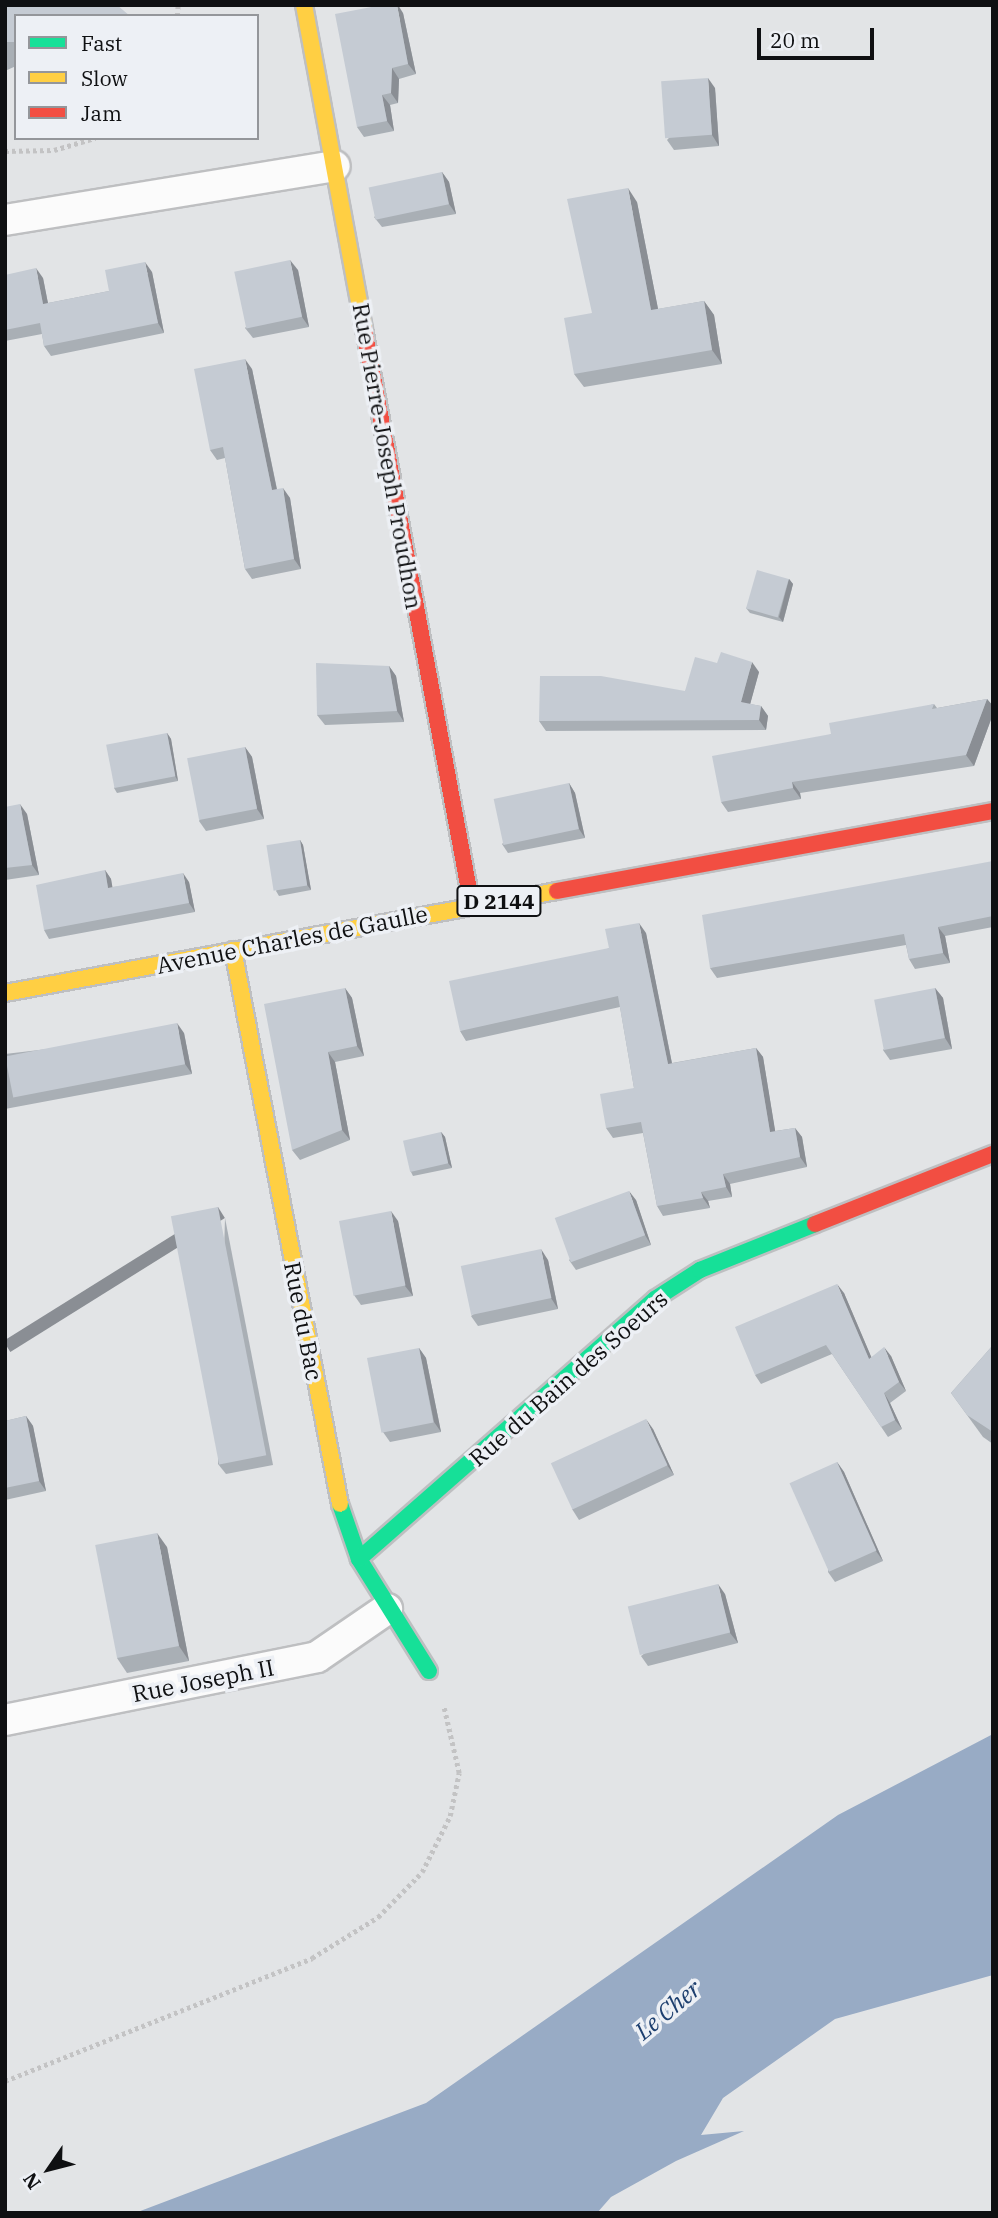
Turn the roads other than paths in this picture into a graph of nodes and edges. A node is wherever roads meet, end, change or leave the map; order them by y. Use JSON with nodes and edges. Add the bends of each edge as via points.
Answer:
{"nodes":[{"id":1,"x":304,"y":5,"type":"edge"},
{"id":2,"x":335,"y":166,"type":"junction"},
{"id":3,"x":5,"y":220,"type":"edge"},
{"id":4,"x":993,"y":811,"type":"edge"},
{"id":5,"x":472,"y":906,"type":"junction"},
{"id":6,"x":233,"y":950,"type":"junction"},
{"id":7,"x":5,"y":993,"type":"edge"},
{"id":8,"x":993,"y":1154,"type":"edge"},
{"id":9,"x":359,"y":1559,"type":"junction"},
{"id":10,"x":387,"y":1609,"type":"junction"},
{"id":11,"x":429,"y":1671,"type":"road end"},
{"id":12,"x":5,"y":1720,"type":"edge"}],
"edges":[{"from":1,"to":2,"type":"street","name":"Rue Pierre-Joseph Proudhon"},
{"from":2,"to":3,"type":"street"},
{"from":2,"to":5,"type":"street","name":"Rue Pierre-Joseph Proudhon"},
{"from":4,"to":5,"type":"street","name":"Avenue Charles de Gaulle","number":"D 2144"},
{"from":5,"to":6,"type":"street","name":"Avenue Charles de Gaulle","number":"D 2144"},
{"from":6,"to":7,"type":"street","name":"Avenue Charles de Gaulle","number":"D 2144"},
{"from":6,"to":9,"type":"street","name":"Rue du Bac","via":[[338,1499]]},
{"from":8,"to":9,"type":"street","name":"Rue du Bain des Soeurs","via":[[700,1270],[655,1298]]},
{"from":9,"to":10,"type":"street","name":"Rue du Bac"},
{"from":10,"to":11,"type":"street","name":"Rue du Bac"},
{"from":10,"to":12,"type":"street","name":"Rue Joseph II","via":[[317,1657]]}]}
